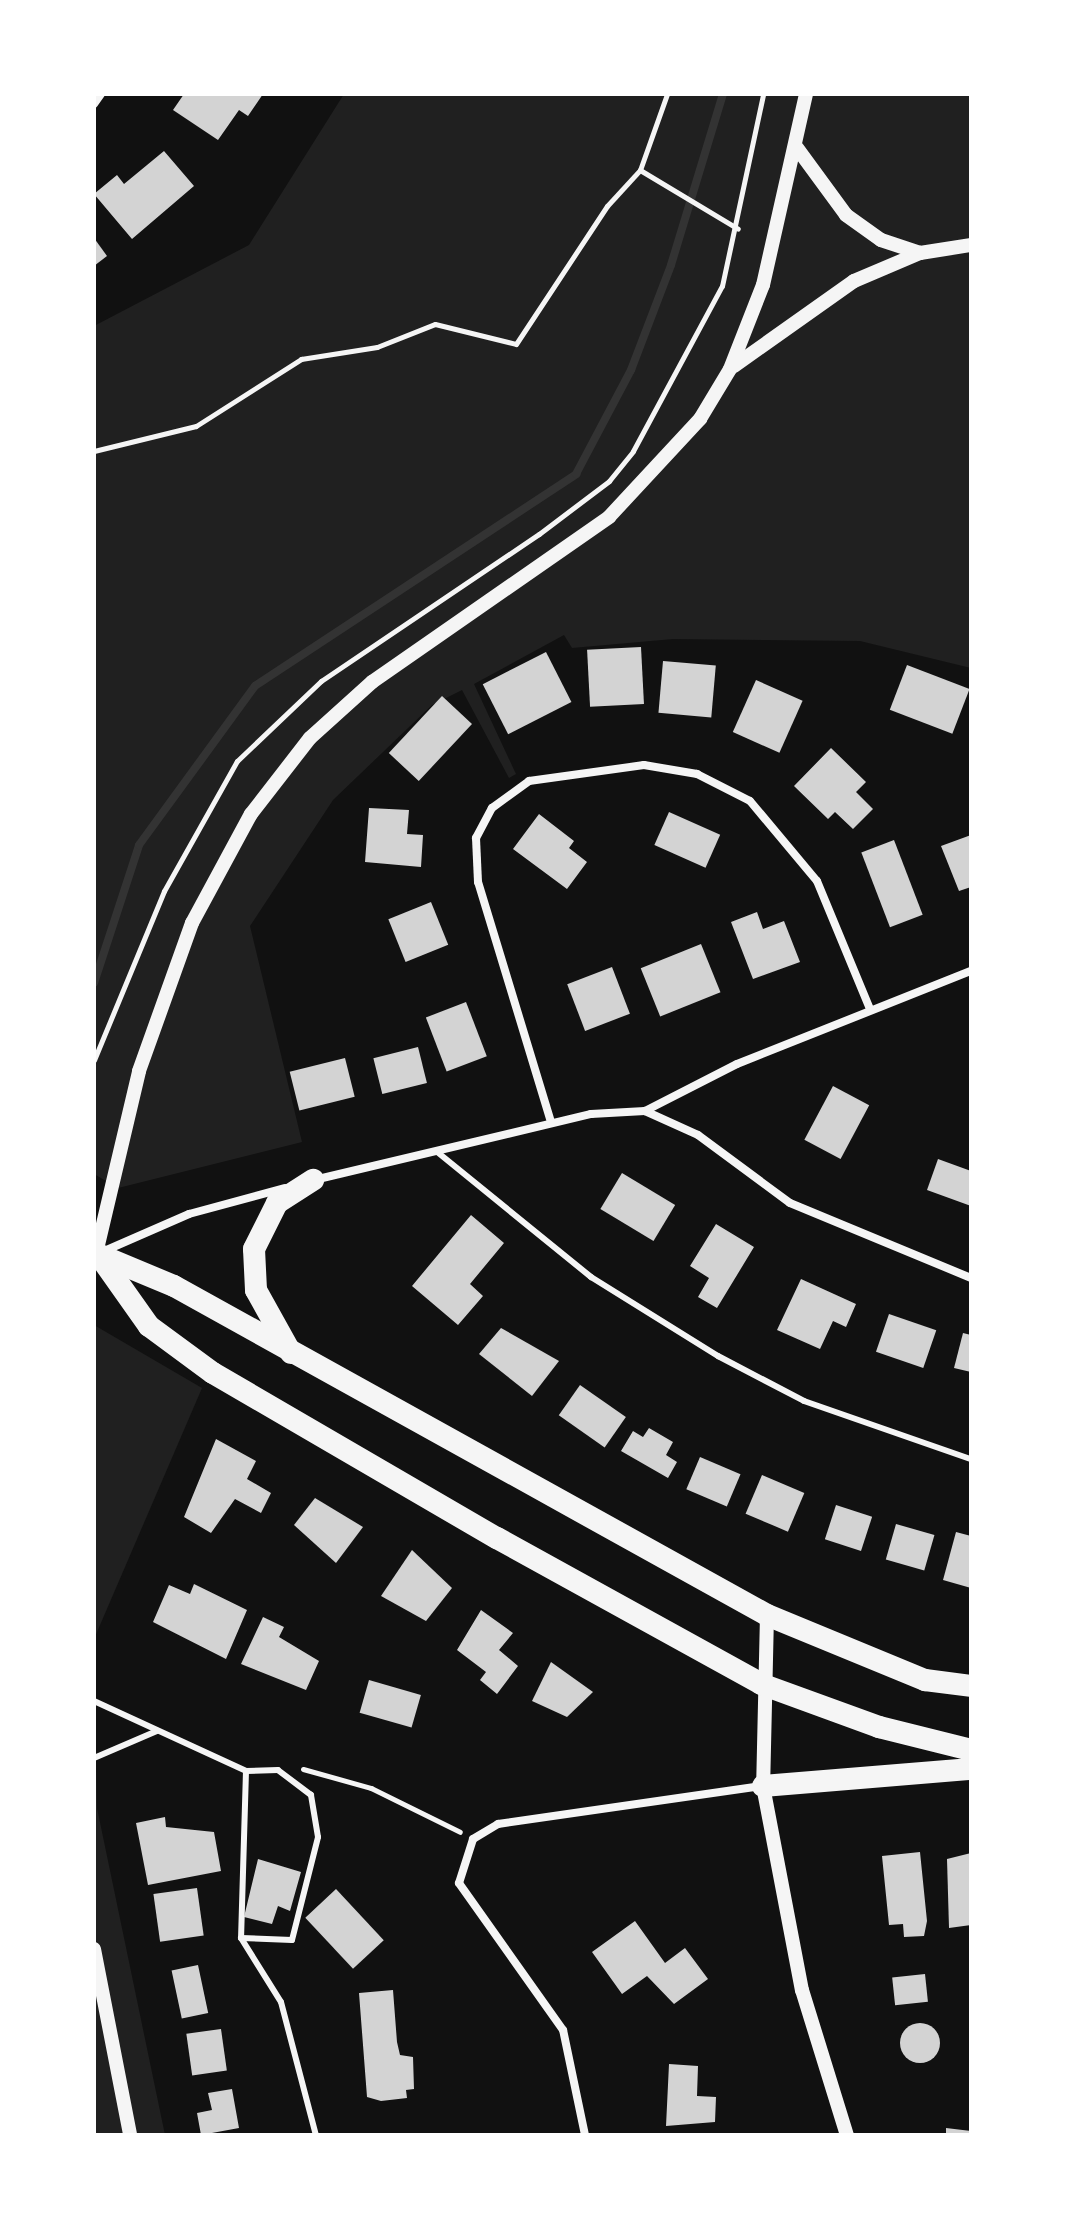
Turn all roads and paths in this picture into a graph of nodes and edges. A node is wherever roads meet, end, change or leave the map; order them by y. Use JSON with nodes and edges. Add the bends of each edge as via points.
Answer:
{"nodes":[{"id":1,"x":101,"y":94,"type":"edge"},
{"id":2,"x":667,"y":94,"type":"edge"},
{"id":3,"x":763,"y":94,"type":"edge"},
{"id":4,"x":806,"y":94,"type":"edge"},
{"id":5,"x":94,"y":104,"type":"edge"},
{"id":6,"x":797,"y":148,"type":"junction"},
{"id":7,"x":640,"y":170,"type":"junction"},
{"id":8,"x":750,"y":172,"type":"dead end"},
{"id":9,"x":738,"y":229,"type":"dead end"},
{"id":10,"x":971,"y":245,"type":"edge"},
{"id":11,"x":920,"y":253,"type":"junction"},
{"id":12,"x":730,"y":369,"type":"junction"},
{"id":13,"x":94,"y":451,"type":"edge"},
{"id":14,"x":971,"y":971,"type":"edge"},
{"id":15,"x":870,"y":1009,"type":"junction"},
{"id":16,"x":645,"y":1111,"type":"junction"},
{"id":17,"x":551,"y":1122,"type":"junction"},
{"id":18,"x":435,"y":1150,"type":"junction"},
{"id":19,"x":313,"y":1180,"type":"junction"},
{"id":20,"x":95,"y":1256,"type":"edge"},
{"id":21,"x":971,"y":1278,"type":"edge"},
{"id":22,"x":291,"y":1354,"type":"junction"},
{"id":23,"x":971,"y":1459,"type":"edge"},
{"id":24,"x":767,"y":1615,"type":"junction"},
{"id":25,"x":761,"y":1684,"type":"junction"},
{"id":26,"x":971,"y":1686,"type":"edge"},
{"id":27,"x":94,"y":1701,"type":"edge"},
{"id":28,"x":158,"y":1731,"type":"junction"},
{"id":29,"x":971,"y":1750,"type":"edge"},
{"id":30,"x":94,"y":1758,"type":"edge"},
{"id":31,"x":311,"y":1768,"type":"dead end"},
{"id":32,"x":971,"y":1769,"type":"edge"},
{"id":33,"x":246,"y":1771,"type":"junction"},
{"id":34,"x":763,"y":1786,"type":"junction"},
{"id":35,"x":473,"y":1839,"type":"junction"},
{"id":36,"x":241,"y":1938,"type":"junction"},
{"id":37,"x":94,"y":1949,"type":"edge"},
{"id":38,"x":130,"y":2135,"type":"edge"},
{"id":39,"x":316,"y":2135,"type":"edge"},
{"id":40,"x":585,"y":2135,"type":"edge"},
{"id":41,"x":847,"y":2135,"type":"edge"}],
"edges":[{"from":1,"to":5,"type":"street"},
{"from":2,"to":7,"type":"path"},
{"from":3,"to":8,"type":"path"},
{"from":4,"to":6,"type":"street"},
{"from":6,"to":11,"type":"street","via":[[846,215],[881,240]]},
{"from":6,"to":12,"type":"street","via":[[763,285]]},
{"from":7,"to":9,"type":"path","via":[[716,209]]},
{"from":7,"to":13,"type":"path","via":[[607,206],[516,344],[435,324],[377,347],[301,359],[196,426]]},
{"from":10,"to":11,"type":"street"},
{"from":11,"to":12,"type":"street","via":[[793,318]]},
{"from":12,"to":20,"type":"street","via":[[700,419],[609,517],[372,682],[310,738],[251,814],[192,923],[139,1071]]},
{"from":14,"to":15,"type":"street"},
{"from":15,"to":16,"type":"street"},
{"from":15,"to":17,"type":"street","via":[[817,881],[750,801],[697,774],[644,765],[529,781],[492,808],[476,838],[478,882]]},
{"from":16,"to":17,"type":"street"},
{"from":16,"to":21,"type":"street","via":[[698,1135],[790,1203]]},
{"from":17,"to":18,"type":"street"},
{"from":18,"to":19,"type":"street"},
{"from":18,"to":23,"type":"lane","via":[[591,1277],[718,1356],[817,1406]]},
{"from":19,"to":20,"type":"street","via":[[189,1214]]},
{"from":19,"to":22,"type":"highway","via":[[277,1203],[254,1249],[256,1290]]},
{"from":20,"to":22,"type":"highway","via":[[174,1286]]},
{"from":20,"to":25,"type":"highway","via":[[149,1326],[213,1373]]},
{"from":22,"to":24,"type":"highway"},
{"from":24,"to":25,"type":"street"},
{"from":24,"to":26,"type":"highway","via":[[925,1680]]},
{"from":25,"to":29,"type":"highway","via":[[879,1727]]},
{"from":25,"to":34,"type":"street"},
{"from":27,"to":28,"type":"lane"},
{"from":28,"to":30,"type":"lane"},
{"from":28,"to":33,"type":"lane"},
{"from":31,"to":35,"type":"path","via":[[371,1788]]},
{"from":32,"to":34,"type":"highway"},
{"from":33,"to":36,"type":"lane"},
{"from":33,"to":36,"type":"lane","via":[[278,1770],[311,1795],[318,1837],[292,1940]]},
{"from":34,"to":35,"type":"street","via":[[498,1824]]},
{"from":34,"to":41,"type":"street","via":[[802,1990]]},
{"from":35,"to":40,"type":"street","via":[[459,1883],[563,2030]]},
{"from":36,"to":39,"type":"lane","via":[[281,2002]]},
{"from":37,"to":38,"type":"street"}]}
